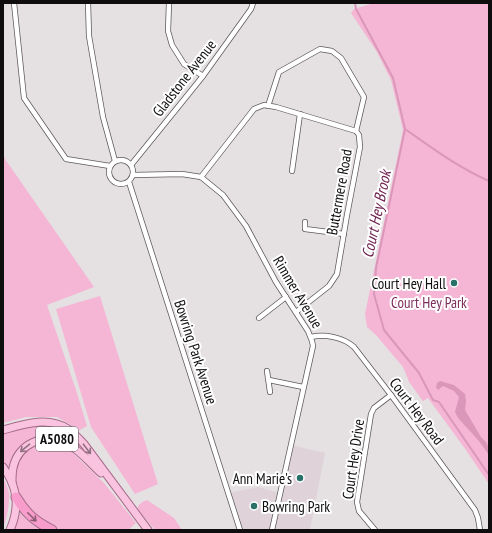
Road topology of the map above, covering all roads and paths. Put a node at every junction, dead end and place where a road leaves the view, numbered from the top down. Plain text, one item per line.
1 (14, 3) edge
2 (88, 3) edge
3 (169, 3) edge
4 (252, 3) edge
5 (203, 76) junction
6 (268, 106) junction
7 (300, 114) junction
8 (356, 131) junction
9 (115, 161) junction
10 (131, 165) junction
11 (110, 166) junction
12 (292, 171) dead end
13 (133, 175) junction
14 (201, 177) junction
15 (128, 182) junction
16 (305, 222) dead end
17 (344, 234) junction
18 (286, 298) junction
19 (296, 312) junction
20 (259, 318) dead end
21 (311, 337) junction
22 (267, 371) dead end
23 (269, 380) junction
24 (303, 387) junction
25 (270, 392) dead end
26 (390, 395) junction
27 (3, 430) edge
28 (3, 466) edge
29 (12, 483) junction
30 (114, 486) junction
31 (16, 497) junction
32 (11, 526) edge
33 (373, 528) edge
34 (52, 530) edge
35 (148, 530) edge
36 (240, 530) edge
37 (272, 530) edge
38 (366, 530) edge
39 (480, 530) edge

1 - 11 street
2 - 9 street
3 - 5 street
4 - 5 street, Gladstone Avenue
5 - 10 street, Gladstone Avenue
6 - 7 street, Buttermere Road
6 - 8 street
6 - 14 street
7 - 8 street, Buttermere Road
7 - 12 street
8 - 17 street, Buttermere Road
9 - 10 street
9 - 11 street
10 - 13 street
11 - 15 street
13 - 14 street
13 - 15 street
14 - 18 street, Rimmer Avenue
15 - 36 street, Bowring Park Avenue
16 - 17 street
17 - 19 street, Buttermere Road
18 - 19 street, Rimmer Avenue
18 - 20 street
19 - 21 street, Rimmer Avenue
21 - 24 street, Rimmer Avenue
21 - 26 street, Court Hey Road
22 - 23 street
23 - 24 street
23 - 25 street
24 - 37 street, Rimmer Avenue
26 - 33 street, Court Hey Drive
26 - 39 street, Court Hey Road
27 -> 30 main road, A5080
28 - 29 main road, A5080
30 -> 29 main road, A5080
29 - 31 main road, A5080
30 - 35 main road, A5080
31 - 32 main road, A5080
31 -> 34 highway
33 - 38 street

